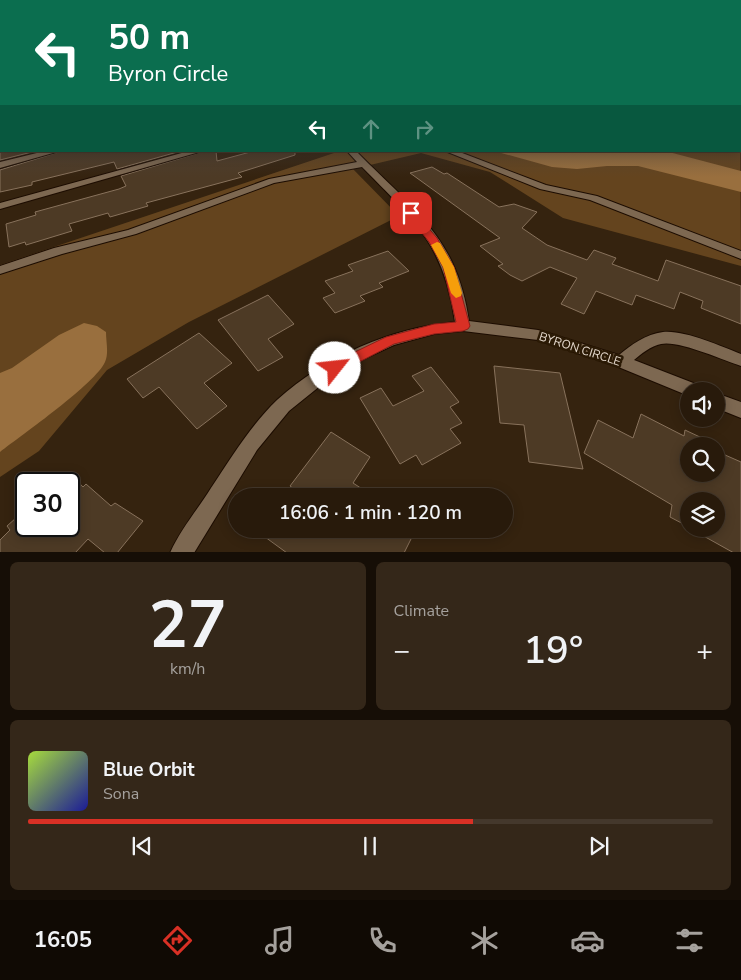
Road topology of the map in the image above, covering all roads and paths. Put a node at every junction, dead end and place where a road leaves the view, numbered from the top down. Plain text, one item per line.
1 (52, 152) edge
2 (195, 152) edge
3 (452, 152) edge
4 (356, 153) edge
5 (0, 164) edge
6 (363, 164) junction
7 (0, 206) edge
8 (741, 255) edge
9 (0, 270) edge
10 (463, 326) junction
11 (741, 360) edge
12 (621, 362) junction
13 (680, 385) edge
14 (725, 404) edge
15 (741, 410) edge
16 (181, 552) edge

1 - 5 street
2 - 7 street
3 - 8 street
4 - 6 street
6 - 9 street
6 - 10 street
10 - 12 street, BYRON CIRCLE
10 - 16 street, BYRON CIRCLE
11 - 12 street
12 - 13 street, BYRON CIRCLE
14 - 15 street

